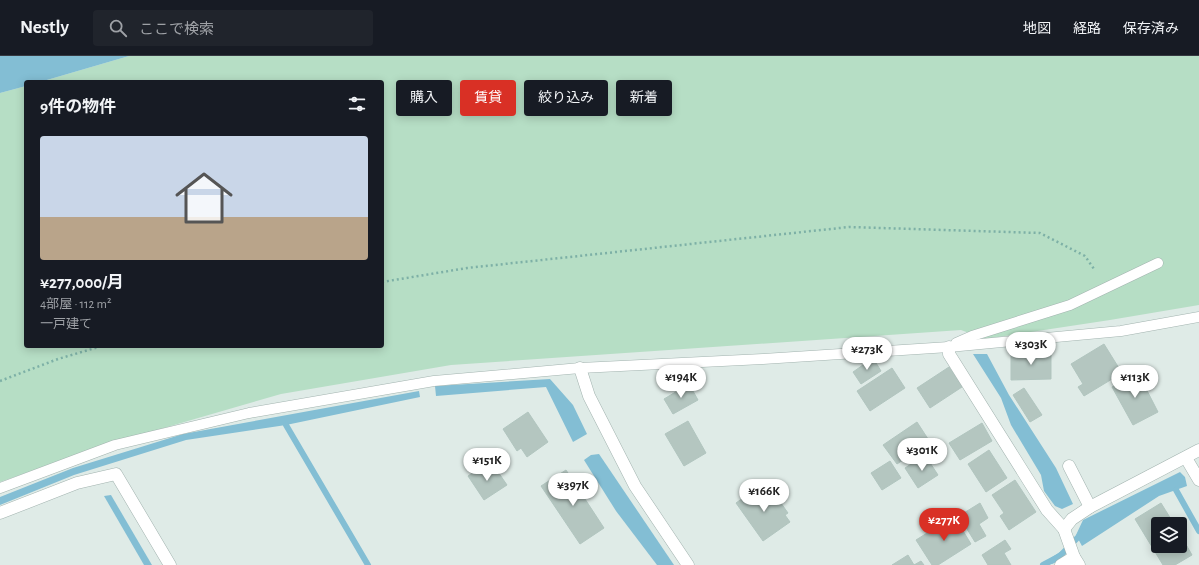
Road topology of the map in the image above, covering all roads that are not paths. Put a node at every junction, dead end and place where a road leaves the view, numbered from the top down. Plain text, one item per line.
1 (1158, 263) dead end
2 (1199, 317) edge
3 (949, 346) junction
4 (580, 368) junction
5 (1199, 450) edge
6 (1186, 458) junction
7 (1069, 466) dead end
8 (1199, 480) edge
9 (0, 488) edge
10 (1090, 507) junction
11 (0, 513) edge
12 (1066, 533) junction
13 (1077, 561) edge
14 (170, 565) edge
15 (688, 565) edge
16 (1061, 565) edge

1 - 3 lane
2 - 3 lane
3 - 4 lane
3 - 12 street
4 - 9 lane
4 - 15 street
5 - 6 street
6 - 8 street
6 - 10 street
7 - 10 street
10 - 12 street
11 - 14 street
12 - 13 street
13 - 16 street

